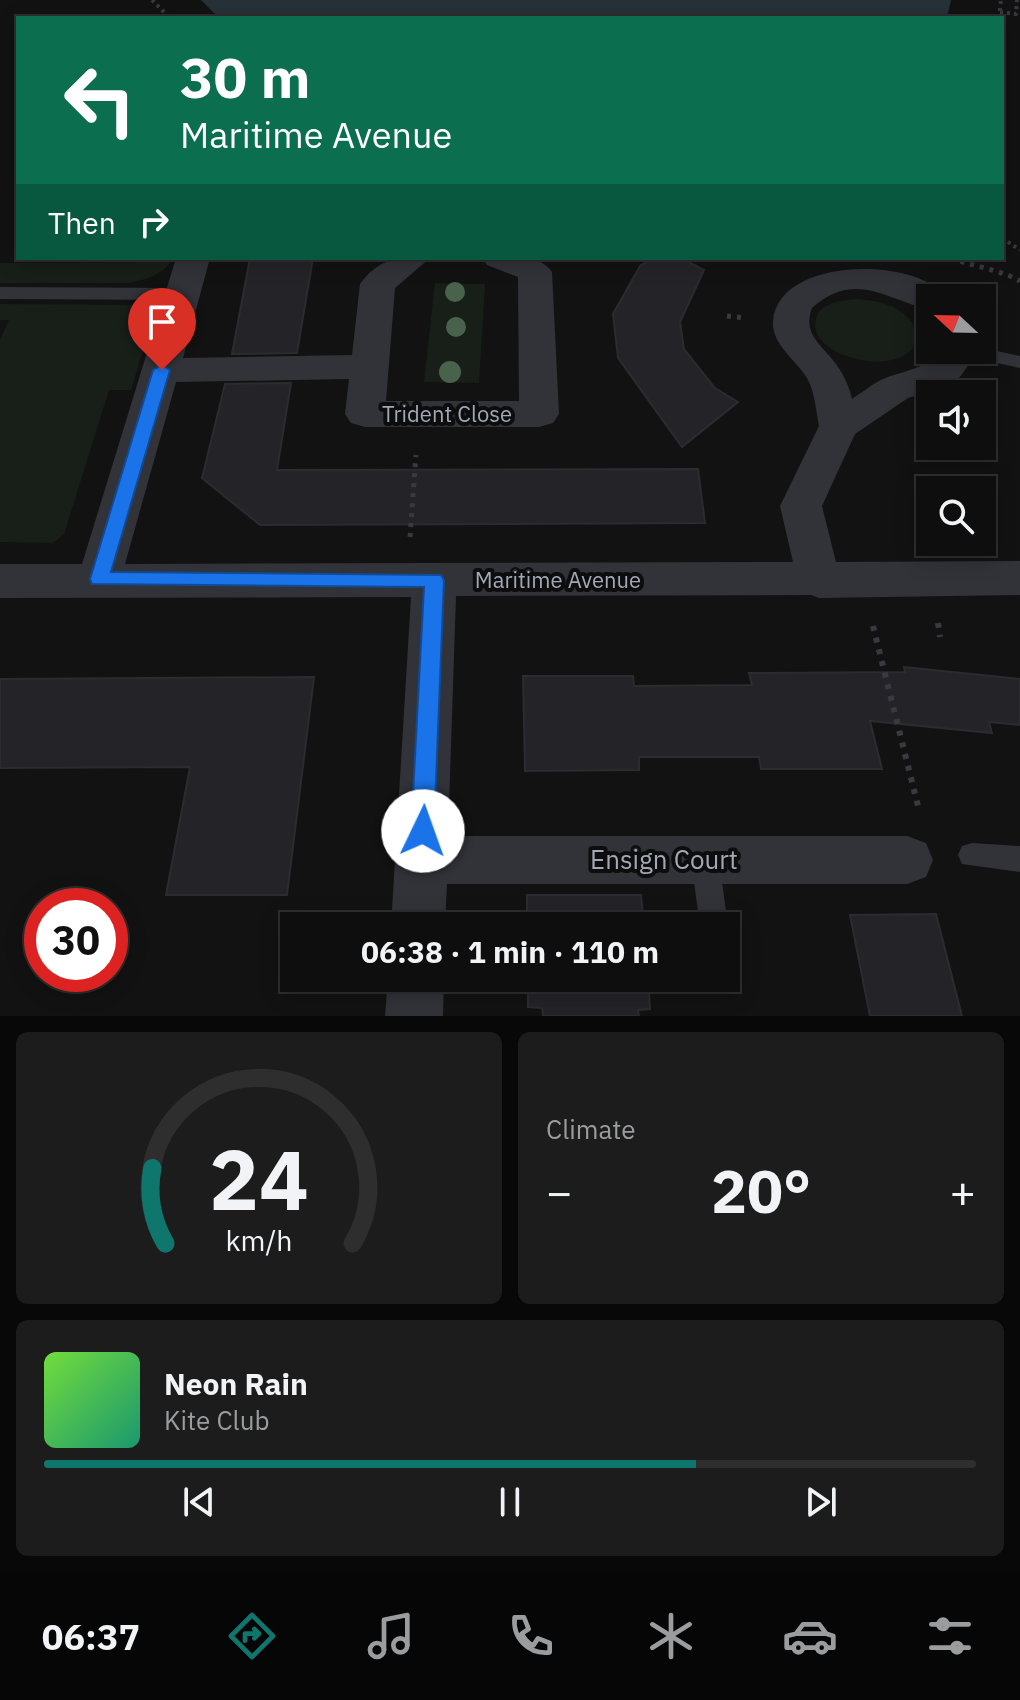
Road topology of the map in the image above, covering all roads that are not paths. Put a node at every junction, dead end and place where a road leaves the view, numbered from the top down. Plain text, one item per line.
1 (410, 260) edge
2 (504, 260) edge
3 (188, 276) edge
4 (916, 292) edge
5 (0, 293) edge
6 (996, 357) edge
7 (1020, 362) edge
8 (950, 364) edge
9 (369, 367) junction
10 (162, 370) junction
11 (839, 426) junction
12 (422, 564) junction
13 (1020, 578) edge
14 (99, 579) junction
15 (0, 581) edge
16 (819, 581) junction
17 (914, 840) road end
18 (972, 855) dead end
19 (1020, 859) edge
20 (421, 860) junction
21 (705, 860) junction
22 (419, 912) edge
23 (712, 912) edge
24 (415, 992) edge
25 (414, 1016) edge

1 - 9 street, Trident Close
2 - 9 street, Trident Close
3 - 5 lane
3 - 10 street
4 - 11 street
6 - 7 lane
8 - 11 street
9 - 10 street
10 - 14 street
11 - 16 street
12 - 14 street, Maritime Avenue
12 - 16 street, Maritime Avenue
12 - 20 street
13 - 16 street, Maritime Avenue
14 - 15 street, Maritime Avenue
17 - 21 street, Ensign Court
18 - 19 lane
20 - 21 street, Ensign Court
20 - 22 street
21 - 23 lane
24 - 25 street

